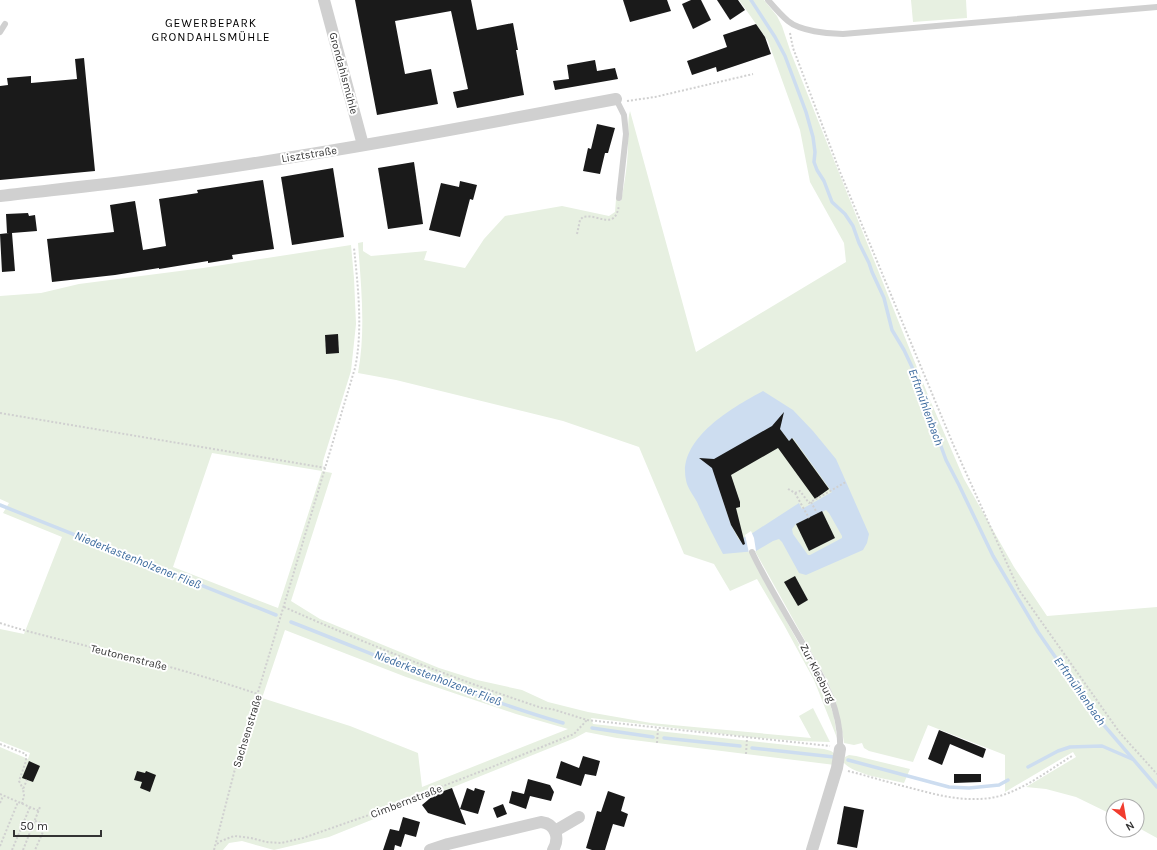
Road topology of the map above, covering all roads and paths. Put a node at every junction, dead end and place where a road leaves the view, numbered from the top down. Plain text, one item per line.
1 (324, 0) edge
2 (768, 0) edge
3 (1157, 7) edge
4 (789, 22) junction
5 (5, 24) dead end
6 (0, 32) edge
7 (753, 74) dead end
8 (616, 99) junction
9 (363, 145) junction
10 (0, 196) edge
11 (619, 198) joint
12 (577, 234) dead end
13 (354, 248) dead end
14 (0, 413) edge
15 (326, 468) junction
16 (846, 482) dead end
17 (788, 489) dead end
18 (795, 492) junction
19 (812, 502) junction
20 (817, 513) dead end
21 (809, 518) dead end
22 (752, 552) dead end
23 (284, 607) junction
24 (0, 623) edge
25 (258, 694) junction
26 (587, 720) junction
27 (658, 728) junction
28 (747, 738) junction
29 (657, 743) dead end
30 (0, 744) edge
31 (840, 749) junction
32 (746, 754) dead end
33 (1072, 756) dead end
34 (837, 768) junction
35 (1157, 774) edge
36 (28, 780) dead end
37 (23, 789) junction
38 (0, 794) edge
39 (3, 796) junction
40 (18, 802) junction
41 (0, 803) edge
42 (22, 804) junction
43 (30, 807) junction
44 (40, 807) dead end
45 (39, 811) junction
46 (579, 817) dead end
47 (35, 821) junction
48 (555, 831) junction
49 (216, 845) junction
50 (0, 846) edge
51 (12, 850) edge
52 (23, 850) edge
53 (35, 850) edge
54 (214, 850) edge
55 (430, 850) edge
56 (553, 850) edge
57 (812, 850) edge

1 - 9 street, Grondahlsmühle
2 - 4 lane
3 - 4 lane
4 - 35 path
5 - 6 lane
7 - 8 path
8 - 9 street, Lisztstraße
8 - 11 lane
9 - 10 street, Lisztstraße
11 - 12 path
13 - 15 path, Sachsenstraße
14 - 15 path
15 - 23 path, Sachsenstraße
16 - 19 path
17 - 18 path
18 - 19 path
18 - 21 path
19 - 20 path
22 - 31 lane, Zur Kleeburg
23 - 25 path, Sachsenstraße
23 - 26 path
24 - 25 path, Teutonenstraße
25 - 49 path, Sachsenstraße
26 - 27 path
26 - 49 path, Cimbernstraße
27 - 28 path
27 - 29 path
28 - 31 path
28 - 32 path
30 - 37 path
31 - 34 street, Zur Kleeburg
33 - 34 path
34 - 57 street, Zur Kleeburg
36 - 37 path
37 - 42 path
38 - 39 path
39 - 40 path
39 - 41 path
40 - 42 path
40 - 50 path
42 - 43 path
43 - 45 path
43 - 51 path
44 - 45 path
45 - 47 path
46 - 48 street
47 - 52 path
47 - 53 path
48 - 55 street
48 - 56 street
49 - 54 path, Sachsenstraße

